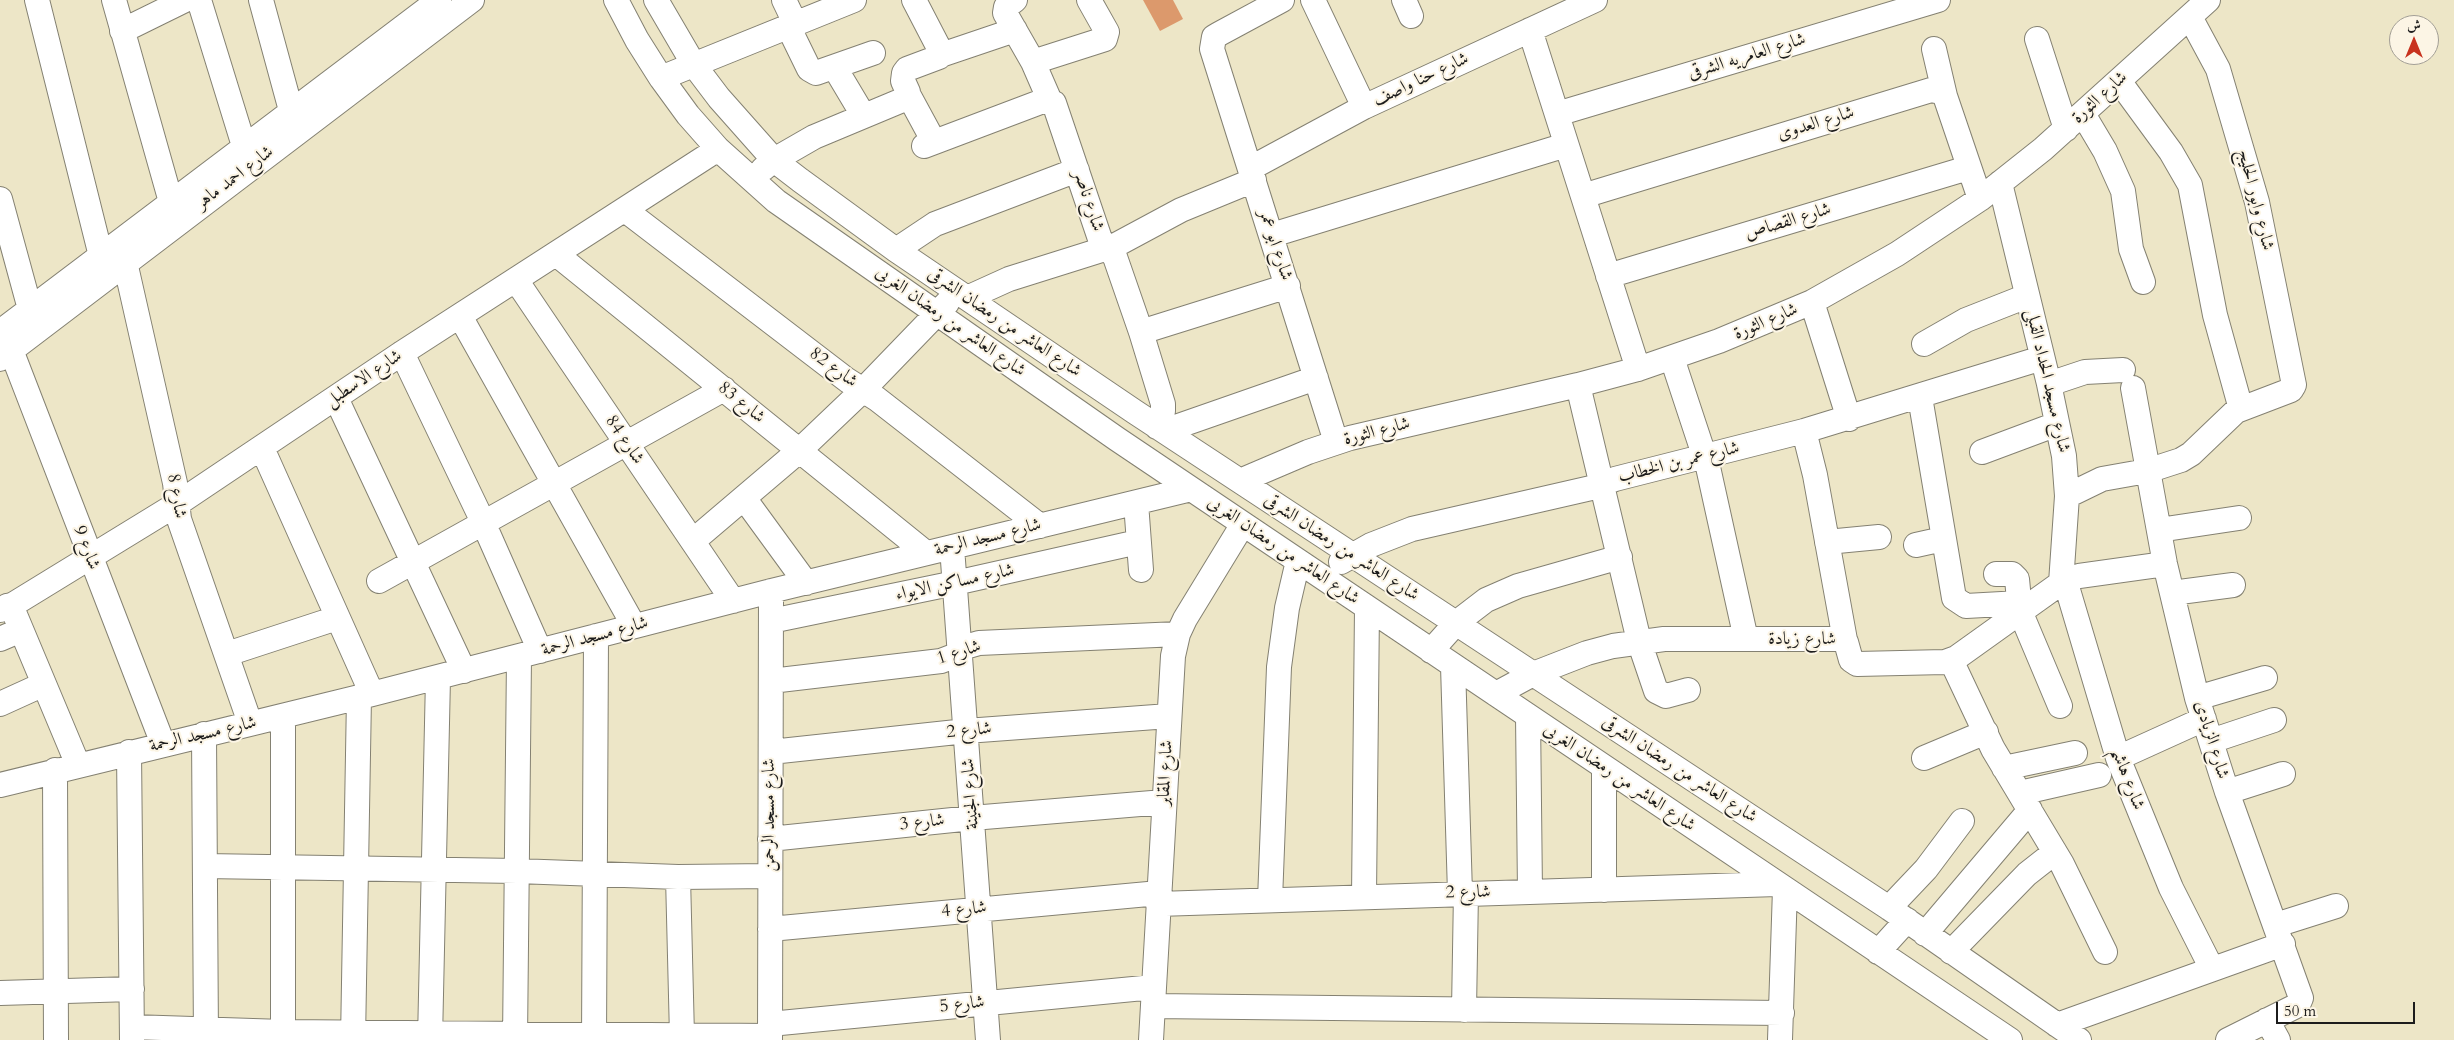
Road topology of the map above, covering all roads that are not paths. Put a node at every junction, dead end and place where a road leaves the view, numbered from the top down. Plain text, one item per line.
1 (37, 0) edge
2 (114, 0) edge
3 (185, 0) edge
4 (199, 0) edge
5 (261, 0) edge
6 (439, 0) edge
7 (472, 0) edge
8 (616, 0) edge
9 (656, 0) edge
10 (784, 0) edge
11 (854, 0) edge
12 (914, 0) edge
13 (1015, 0) edge
14 (1089, 0) edge
15 (1282, 0) edge
16 (1313, 0) edge
17 (1595, 0) edge
18 (1938, 0) edge
19 (2194, 8) edge
20 (791, 24) junction
21 (1015, 30) junction
22 (1530, 30) junction
23 (122, 31) junction
24 (2037, 38) dead end
25 (1934, 49) dead end
26 (873, 53) dead end
27 (941, 55) junction
28 (1033, 62) junction
29 (694, 65) junction
30 (835, 68) junction
31 (661, 78) junction
32 (2119, 81) junction
33 (908, 94) junction
34 (1946, 96) junction
35 (1050, 101) junction
36 (1364, 106) junction
37 (1556, 114) junction
38 (863, 115) junction
39 (294, 121) junction
40 (2074, 121) junction
41 (1566, 145) junction
42 (244, 146) junction
43 (718, 149) junction
44 (774, 160) junction
45 (1968, 168) junction
46 (1078, 170) junction
47 (1253, 174) junction
48 (750, 180) junction
49 (2000, 183) junction
50 (1582, 196) junction
51 (0, 199) edge
52 (1980, 199) junction
53 (171, 202) junction
54 (625, 210) junction
55 (1272, 235) junction
56 (1108, 248) junction
57 (896, 250) junction
58 (556, 254) junction
59 (125, 262) junction
60 (103, 266) junction
61 (1608, 276) junction
62 (516, 280) junction
63 (2143, 282) dead end
64 (1288, 286) junction
65 (962, 294) junction
66 (2027, 296) junction
67 (1812, 302) junction
68 (30, 309) junction
69 (937, 314) junction
70 (460, 316) junction
71 (1141, 332) junction
72 (1924, 344) dead end
73 (4, 347) edge
74 (402, 353) junction
75 (1672, 358) junction
76 (2042, 358) junction
77 (1638, 369) junction
78 (1316, 378) junction
79 (2049, 384) junction
80 (1578, 385) junction
81 (724, 389) junction
82 (863, 390) junction
83 (1920, 396) junction
84 (336, 398) junction
85 (2242, 409) junction
86 (1136, 412) junction
87 (1849, 419) junction
88 (2057, 424) junction
89 (1161, 429) junction
90 (1804, 432) junction
91 (1117, 439) junction
92 (1336, 442) junction
93 (627, 444) junction
94 (262, 448) junction
95 (800, 450) junction
96 (1982, 452) dead end
97 (1706, 456) junction
98 (2147, 471) junction
99 (1240, 481) junction
100 (553, 484) junction
101 (1602, 484) junction
102 (1191, 489) junction
103 (2067, 496) junction
104 (744, 498) junction
105 (1136, 503) junction
106 (177, 504) junction
107 (1276, 505) junction
108 (2239, 518) dead end
109 (483, 522) junction
110 (1040, 526) junction
111 (1249, 528) junction
112 (2159, 530) junction
113 (1879, 537) dead end
114 (1943, 539) junction
115 (693, 541) junction
116 (1138, 542) junction
117 (1827, 542) junction
118 (1916, 545) dead end
119 (952, 547) junction
120 (926, 554) junction
121 (1352, 555) junction
122 (1620, 556) junction
123 (90, 558) junction
124 (1298, 561) junction
125 (412, 562) junction
126 (2165, 564) junction
127 (1141, 570) dead end
128 (1996, 574) dead end
129 (1321, 576) junction
130 (379, 581) dead end
131 (2063, 582) junction
132 (806, 583) junction
133 (955, 583) junction
134 (2232, 585) dead end
135 (772, 591) junction
136 (2172, 593) junction
137 (733, 601) junction
138 (2020, 607) junction
139 (5, 608) edge
140 (1367, 608) junction
141 (337, 618) junction
142 (771, 621) junction
143 (1456, 623) junction
144 (634, 626) junction
145 (21, 630) junction
146 (1178, 634) junction
147 (596, 636) junction
148 (0, 639) edge
149 (1746, 639) junction
150 (1845, 640) junction
151 (1639, 642) junction
152 (960, 651) junction
153 (1431, 651) junction
154 (227, 654) junction
155 (529, 654) junction
156 (1951, 660) junction
157 (1453, 666) junction
158 (464, 671) junction
159 (1533, 674) junction
160 (438, 678) junction
161 (2265, 678) dead end
162 (771, 681) junction
163 (44, 684) junction
164 (1688, 690) dead end
165 (1496, 694) junction
166 (365, 696) junction
167 (0, 704) edge
168 (2060, 706) dead end
169 (284, 716) junction
170 (1169, 716) junction
171 (1528, 716) junction
172 (2204, 720) junction
173 (2274, 720) dead end
174 (250, 723) junction
175 (966, 731) junction
176 (1986, 732) junction
177 (204, 734) junction
178 (163, 744) junction
179 (129, 752) junction
180 (771, 752) junction
181 (2075, 753) dead end
182 (1924, 758) dead end
183 (2118, 758) junction
184 (78, 765) junction
185 (1604, 768) junction
186 (2004, 768) junction
187 (55, 770) junction
188 (2283, 774) dead end
189 (2099, 775) dead end
190 (0, 785) edge
191 (2227, 792) junction
192 (1164, 802) junction
193 (2025, 802) junction
194 (972, 818) junction
195 (1962, 821) dead end
196 (770, 839) junction
197 (2055, 852) junction
198 (205, 866) junction
199 (284, 867) junction
200 (356, 868) junction
201 (434, 870) junction
202 (517, 871) junction
203 (594, 873) junction
204 (678, 876) junction
205 (770, 876) junction
206 (1781, 886) junction
207 (1604, 890) junction
208 (1530, 892) junction
209 (1463, 893) junction
210 (1364, 896) junction
211 (1159, 899) junction
212 (1270, 900) junction
213 (2336, 906) dead end
214 (980, 908) junction
215 (1907, 920) junction
216 (770, 929) junction
217 (2280, 935) junction
218 (1878, 952) junction
219 (1951, 952) junction
220 (2106, 952) dead end
221 (2212, 968) junction
222 (132, 989) junction
223 (0, 993) edge
224 (56, 993) junction
225 (1153, 996) junction
226 (986, 1003) junction
227 (1464, 1010) junction
228 (1782, 1013) junction
229 (2272, 1030) edge
230 (770, 1033) edge
231 (132, 1034) edge
232 (206, 1035) edge
233 (2067, 1035) edge
234 (284, 1036) edge
235 (353, 1036) edge
236 (682, 1036) junction
237 (430, 1037) edge
238 (515, 1037) edge
239 (594, 1037) edge
240 (56, 1040) edge
241 (988, 1040) edge
242 (1151, 1040) edge
243 (1780, 1040) edge
244 (2010, 1040) edge
245 (2228, 1040) edge

1 - 60 street
2 - 23 street
3 - 23 street
4 - 42 street
5 - 39 street
6 - 39 street, شارع احمد ماهر
7 - 39 street, شارع احمد ماهر
8 - 31 street, شارع العاشر من رمضان الغربى
9 - 29 street, شارع العاشر من رمضان الشرقى
10 - 20 street
11 - 20 street
12 - 27 street
13 - 21 street, شارع ناصر
14 - 28 street
15 - 47 street, شارع ابو عمر
16 - 36 street
17 - 22 street, شارع حنا واصف
18 - 37 street, شارع العامريه الشرقى
19 - 32 street, شارع الثورة
19 - 85 street, شارع وابور الحليج
20 - 29 street
20 - 30 street
21 - 27 street
21 - 28 street, شارع ناصر
22 - 36 street, شارع حنا واصف
22 - 37 street
23 - 53 street
24 - 40 street
25 - 34 street
26 - 30 street
27 - 33 street
28 - 35 street, شارع ناصر
29 - 31 street
29 - 44 street, شارع العاشر من رمضان الشرقى
30 - 38 street
31 - 43 street, شارع العاشر من رمضان الغربى
32 - 40 street, شارع الثورة
32 - 85 street
33 - 35 street
33 - 38 street
34 - 45 street
34 - 50 street, شارع العدوى
35 - 46 street, شارع ناصر
36 - 47 street, شارع حنا واصف
37 - 41 street
38 - 44 street
39 - 42 street, شارع احمد ماهر
39 - 59 street, شارع احمد ماهر
40 - 49 street, شارع الثورة
40 - 63 street
41 - 50 street
41 - 55 street
42 - 53 street, شارع احمد ماهر
43 - 48 street, شارع العاشر من رمضان الغربى
43 - 54 street, شارع الاسطبل
44 - 48 street
44 - 57 street, شارع العاشر من رمضان الشرقى
45 - 52 street
45 - 61 street, شارع القصاص
46 - 56 street, شارع ناصر
46 - 57 street
47 - 55 street, شارع ابو عمر
47 - 56 street, شارع حنا واصف
48 - 69 street, شارع العاشر من رمضان الغربى
49 - 52 street, شارع الثورة
49 - 66 street, شارع مسجد الحداد القبلى
50 - 61 street
51 - 68 street
52 - 67 street, شارع الثورة
53 - 60 street, شارع احمد ماهر
54 - 58 street, شارع الاسطبل
54 - 82 street, شارع 82
55 - 64 street, شارع ابو عمر
56 - 65 street, شارع حنا واصف
56 - 71 street, شارع ناصر
57 - 65 street, شارع العاشر من رمضان الشرقى
58 - 62 street, شارع الاسطبل
58 - 81 street, شارع 83
59 - 60 street, شارع احمد ماهر
59 - 106 street, شارع 8
60 - 68 street, شارع احمد ماهر
60 - 73 street, شارع احمد ماهر
61 - 77 street
62 - 70 street, شارع الاسطبل
62 - 93 street, شارع 84
64 - 71 street
64 - 78 street, شارع ابو عمر
65 - 69 street
65 - 86 street, شارع العاشر من رمضان الشرقى
66 - 72 street
66 - 76 street, شارع مسجد الحداد القبلى
67 - 75 street, شارع الثورة
67 - 87 street
68 - 73 street, شارع احمد ماهر
69 - 82 street
69 - 91 street, شارع العاشر من رمضان الغربى
70 - 74 street, شارع الاسطبل
70 - 100 street
71 - 89 street, شارع ناصر
73 - 123 street, شارع 9
74 - 84 street, شارع الاسطبل
74 - 109 street
75 - 77 street, شارع الثورة
75 - 97 street
76 - 79 street, شارع مسجد الحداد القبلى
76 - 83 street, شارع عمر بن الخطاب
77 - 80 street, شارع الثورة
78 - 89 street
78 - 92 street, شارع ابو عمر
79 - 88 street, شارع مسجد الحداد القبلى
79 - 98 street, شارع الزيادى
80 - 92 street, شارع الثورة
80 - 101 street
81 - 93 street
81 - 95 street, شارع 83
82 - 95 street
82 - 110 street, شارع 82
83 - 87 street, شارع عمر بن الخطاب
83 - 114 street
84 - 94 street, شارع الاسطبل
84 - 125 street
85 - 98 street
86 - 89 street, شارع العاشر من رمضان الشرقى
86 - 91 street
87 - 90 street, شارع عمر بن الخطاب
88 - 96 street
88 - 103 street, شارع مسجد الحداد القبلى
89 - 99 street, شارع العاشر من رمضان الشرقى
90 - 97 street, شارع عمر بن الخطاب
90 - 117 street
91 - 102 street, شارع العاشر من رمضان الغربى
92 - 99 street, شارع الثورة
93 - 100 street
93 - 115 street, شارع 84
94 - 106 street, شارع الاسطبل
94 - 141 street
95 - 104 street
95 - 120 street, شارع 83
97 - 101 street, شارع عمر بن الخطاب
97 - 149 street
98 - 103 street
98 - 112 street, شارع الزيادى
99 - 107 street, شارع العاشر من رمضان الشرقى
100 - 109 street
100 - 144 street
101 - 121 street, شارع عمر بن الخطاب
101 - 122 street
102 - 105 street, شارع مسجد الرحمة
102 - 111 street, شارع العاشر من رمضان الغربى
103 - 131 street, شارع مسجد الحداد القبلى
104 - 115 street
104 - 132 street
105 - 110 street, شارع مسجد الرحمة
105 - 116 street
106 - 123 street, شارع الاسطبل
106 - 154 street, شارع 8
107 - 111 street, شارع المقابر
107 - 121 street, شارع العاشر من رمضان الشرقى
108 - 112 street
109 - 125 street
109 - 155 street
110 - 119 street, شارع مسجد الرحمة
111 - 124 street, شارع العاشر من رمضان الغربى
111 - 146 street, شارع المقابر
112 - 126 street, شارع الزيادى
113 - 117 street
114 - 118 street
114 - 138 street
115 - 137 street, شارع 84
116 - 127 street
116 - 133 street, شارع مساكن الايواء
117 - 150 street
119 - 120 street, شارع مسجد الرحمة
119 - 133 street, شارع الجنينة
120 - 132 street, شارع مسجد الرحمة
121 - 129 street, شارع عمر بن الخطاب
121 - 143 street, شارع العاشر من رمضان الشرقى
122 - 143 street
122 - 151 street
123 - 139 street, شارع الاسطبل
123 - 178 street, شارع 9
124 - 129 street, شارع العاشر من رمضان الغربى
124 - 212 street
125 - 130 street
125 - 158 street
126 - 131 street, شارع زيادة
126 - 136 street, شارع الزيادى
128 - 138 street
129 - 140 street, شارع العاشر من رمضان الغربى
131 - 138 street, شارع زيادة
131 - 183 street, شارع هاشم
132 - 135 street, شارع مسجد الرحمة
133 - 142 street, شارع مساكن الايواء
133 - 152 street, شارع الجنينة
134 - 136 street
135 - 137 street, شارع مسجد الرحمة
135 - 142 street, شارع مسجد الرحمن
136 - 172 street, شارع الزيادى
137 - 144 street, شارع مسجد الرحمة
138 - 156 street, شارع زيادة
138 - 168 street
139 - 145 street
140 - 153 street, شارع العاشر من رمضان الغربى
140 - 210 street
141 - 154 street
141 - 166 street
142 - 162 street, شارع مسجد الرحمن
143 - 153 street
143 - 159 street, شارع العاشر من رمضان الشرقى
144 - 147 street, شارع مسجد الرحمة
145 - 148 street
145 - 163 street
146 - 152 street, شارع 1
146 - 170 street, شارع المقابر
147 - 155 street, شارع مسجد الرحمة
147 - 203 street
149 - 150 street, شارع زيادة
149 - 151 street, شارع زيادة
150 - 156 street, شارع زيادة
151 - 159 street, شارع زيادة
151 - 164 street
152 - 162 street, شارع 1
152 - 175 street, شارع الجنينة
153 - 157 street, شارع العاشر من رمضان الغربى
154 - 174 street, شارع 8
155 - 158 street, شارع مسجد الرحمة
155 - 202 street
156 - 176 street
157 - 165 street, شارع العاشر من رمضان الغربى
157 - 209 street
158 - 160 street, شارع مسجد الرحمة
159 - 165 street, شارع زيادة
159 - 215 street, شارع العاشر من رمضان الشرقى
160 - 166 street, شارع مسجد الرحمة
160 - 201 street
161 - 172 street
162 - 180 street, شارع مسجد الرحمن
163 - 167 street
163 - 184 street
165 - 171 street, شارع العاشر من رمضان الغربى
166 - 169 street, شارع مسجد الرحمة
166 - 200 street
169 - 174 street, شارع مسجد الرحمة
169 - 199 street
170 - 175 street, شارع 2
170 - 192 street, شارع المقابر
171 - 185 street, شارع العاشر من رمضان الغربى
171 - 208 street
172 - 173 street
172 - 183 street
172 - 191 street, شارع الزيادى
174 - 177 street, شارع مسجد الرحمة
175 - 180 street, شارع 2
175 - 194 street, شارع الجنينة
176 - 182 street
176 - 186 street
177 - 178 street, شارع مسجد الرحمة
177 - 198 street
178 - 179 street, شارع مسجد الرحمة
179 - 184 street, شارع مسجد الرحمة
179 - 222 street
180 - 196 street, شارع مسجد الرحمن
181 - 186 street
183 - 221 street, شارع هاشم
184 - 187 street, شارع مسجد الرحمة
185 - 206 street, شارع العاشر من رمضان الغربى
185 - 207 street
186 - 193 street
187 - 190 street, شارع مسجد الرحمة
187 - 224 street
188 - 191 street
189 - 193 street
191 - 217 street, شارع الزيادى
192 - 194 street, شارع 3
192 - 211 street, شارع المقابر
193 - 197 street
193 - 215 street
194 - 196 street, شارع 3
194 - 214 street, شارع الجنينة
195 - 215 street
196 - 205 street, شارع مسجد الرحمن
197 - 219 street
197 - 220 street
198 - 199 street
198 - 232 street
199 - 200 street
199 - 234 street
200 - 201 street
200 - 235 street
201 - 202 street
201 - 237 street
202 - 203 street
202 - 238 street
203 - 204 street
203 - 239 street
204 - 205 street
204 - 236 street
205 - 216 street, شارع مسجد الرحمن
206 - 207 street, شارع 2
206 - 218 street, شارع العاشر من رمضان الغربى
206 - 228 street
207 - 208 street, شارع 2
208 - 209 street, شارع 2
209 - 210 street, شارع 2
209 - 227 street
210 - 212 street, شارع 2
211 - 212 street, شارع 2
211 - 214 street, شارع 4
211 - 225 street, شارع المقابر
213 - 217 street
214 - 216 street, شارع 4
214 - 226 street, شارع الجنينة
215 - 218 street
215 - 219 street, شارع العاشر من رمضان الشرقى
216 - 230 street, شارع مسجد الرحمن
217 - 221 street
217 - 229 street, شارع الزيادى
218 - 244 street, شارع العاشر من رمضان الغربى
219 - 233 street, شارع العاشر من رمضان الشرقى
221 - 233 street
222 - 224 street
222 - 231 street
223 - 224 street
224 - 240 street
225 - 226 street, شارع 5
225 - 227 street, شارع 5
225 - 242 street, شارع المقابر
226 - 230 street, شارع 5
226 - 241 street, شارع الجنينة
227 - 228 street, شارع 5
228 - 243 street
229 - 245 street, شارع الزيادى
230 - 236 street, شارع 5
231 - 232 street, شارع 5
232 - 234 street, شارع 5
234 - 235 street, شارع 5
235 - 237 street, شارع 5
236 - 239 street, شارع 5
237 - 238 street, شارع 5
238 - 239 street, شارع 5

